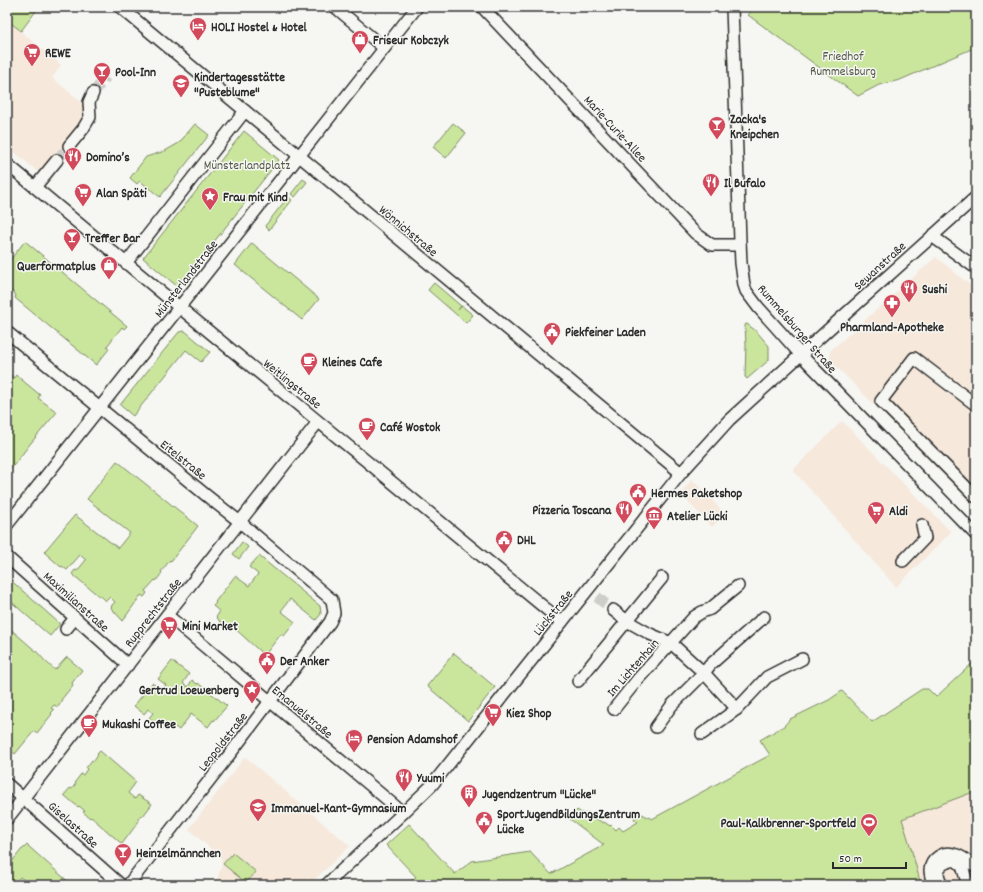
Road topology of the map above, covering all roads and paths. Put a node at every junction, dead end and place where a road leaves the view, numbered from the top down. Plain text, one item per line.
1 (120, 7) edge
2 (335, 7) edge
3 (417, 7) edge
4 (482, 7) edge
5 (732, 7) edge
6 (384, 48) junction
7 (93, 93) tunnel mouth
8 (245, 110) junction
9 (69, 146) tunnel mouth
10 (299, 156) junction
11 (57, 160) tunnel mouth
12 (7, 164) edge
13 (35, 188) junction
14 (976, 197) edge
15 (932, 236) junction
16 (740, 245) junction
17 (126, 263) junction
18 (976, 268) edge
19 (180, 308) junction
20 (7, 332) edge
21 (800, 355) junction
22 (976, 405) edge
23 (100, 408) junction
24 (318, 422) junction
25 (681, 473) junction
26 (976, 497) edge
27 (240, 522) junction
28 (7, 525) edge
29 (922, 525) dead end
30 (976, 535) edge
31 (7, 557) edge
32 (903, 560) dead end
33 (662, 578) dead end
34 (738, 586) dead end
35 (612, 610) tunnel mouth
36 (334, 613) joint
37 (167, 615) junction
38 (764, 617) dead end
39 (75, 618) junction
40 (627, 621) junction
41 (562, 622) junction
42 (66, 629) dead end
43 (671, 643) junction
44 (802, 659) dead end
45 (128, 665) junction
46 (704, 673) junction
47 (578, 681) dead end
48 (270, 702) junction
49 (614, 709) dead end
50 (737, 709) junction
51 (656, 726) dead end
52 (702, 734) dead end
53 (7, 784) edge
54 (24, 798) junction
55 (403, 814) junction
56 (7, 819) edge
57 (976, 864) edge
58 (121, 885) edge
59 (128, 885) edge
60 (326, 885) edge
61 (933, 885) edge
62 (941, 885) edge
63 (968, 885) edge

1 - 8 street, Wönnichstraße
2 - 6 street
3 - 6 street, Münsterlandstraße
4 - 16 street, Marie-Curie-Allee
5 - 16 street, Rummelsburger Straße
6 - 10 street, Münsterlandstraße
7 - 9 street
8 - 10 street, Wönnichstraße
8 - 17 street
10 - 19 street, Münsterlandstraße
10 - 25 street, Wönnichstraße
11 - 13 street
12 - 13 street, Weitlingstraße
13 - 17 street, Weitlingstraße
14 - 15 street, Sewanstraße
15 - 18 street
15 - 21 street, Sewanstraße
16 - 21 street, Rummelsburger Straße
17 - 19 street, Weitlingstraße
19 - 23 street, Münsterlandstraße
19 - 24 street, Weitlingstraße
20 - 23 street, Eitelstraße
21 - 25 street, Lückstraße
21 - 30 street, Rummelsburger Straße
22 - 26 street
23 - 27 street, Eitelstraße
23 - 28 street, Münsterlandstraße
24 - 27 street, Rupprechtstraße
24 - 41 street, Weitlingstraße
25 - 41 street, Lückstraße
27 - 36 street, Eitelstraße
27 - 37 street, Rupprechtstraße
29 - 32 street
31 - 39 street, Maximilianstraße
33 - 40 street
34 - 43 street, Im Lichtenhain
35 - 40 street, Im Lichtenhain
36 - 48 street, Leopoldstraße
37 - 45 street, Rupprechtstraße
37 - 48 street, Emanuelstraße
38 - 46 street
39 - 42 street
39 - 45 street, Maximilianstraße
40 - 43 street, Im Lichtenhain
40 - 47 street
41 - 55 street, Lückstraße
43 - 46 street, Im Lichtenhain
43 - 49 street, Im Lichtenhain
44 - 50 street
45 - 54 street, Rupprechtstraße
46 - 50 street, Im Lichtenhain
46 - 51 street
48 - 55 street, Emanuelstraße
48 - 59 street, Leopoldstraße
50 - 52 street
53 - 54 street, Giselastraße
54 - 56 street, Rupprechtstraße
54 - 58 street, Giselastraße
55 - 60 street, Lückstraße
57 - 61 street
62 - 63 street

